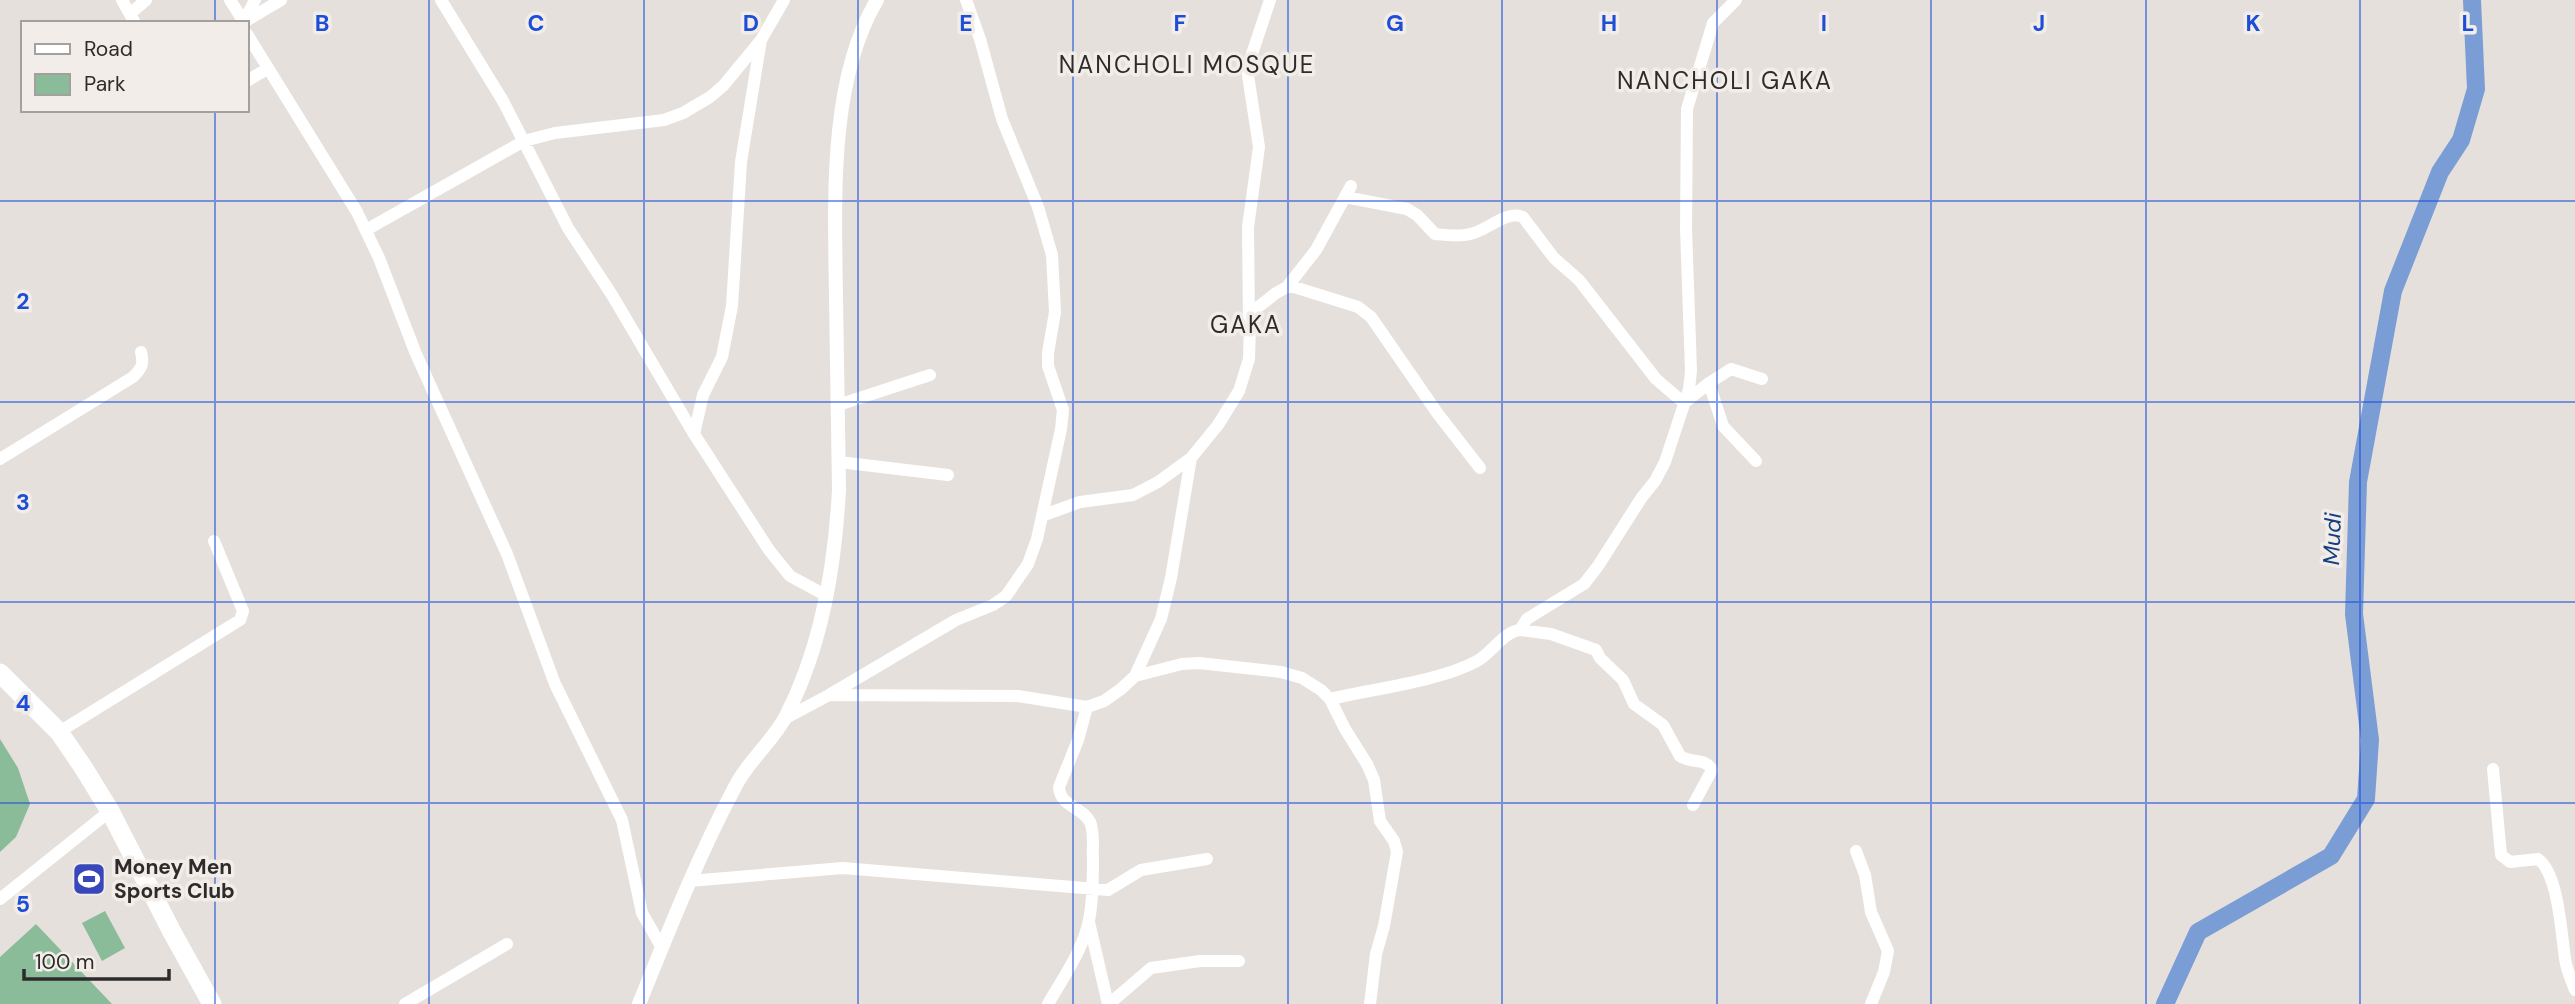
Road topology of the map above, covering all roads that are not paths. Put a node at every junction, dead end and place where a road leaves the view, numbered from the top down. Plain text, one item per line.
1 (122, 0) edge
2 (146, 0) edge
3 (230, 0) edge
4 (256, 0) edge
5 (281, 0) edge
6 (441, 0) edge
7 (784, 0) edge
8 (877, 0) edge
9 (966, 0) edge
10 (1270, 0) edge
11 (1736, 0) edge
12 (133, 18) edge
13 (243, 21) edge
14 (245, 21) edge
15 (246, 21) edge
16 (248, 36) edge
17 (761, 40) junction
18 (267, 69) junction
19 (248, 79) edge
20 (524, 141) junction
21 (366, 230) junction
22 (1287, 287) junction
23 (1250, 326) junction
24 (141, 352) dead end
25 (930, 375) dead end
26 (1762, 379) dead end
27 (1709, 383) junction
28 (1684, 403) junction
29 (838, 405) junction
30 (694, 434) junction
31 (1191, 458) junction
32 (0, 459) edge
33 (839, 461) junction
34 (1756, 461) dead end
35 (1480, 468) dead end
36 (948, 475) dead end
37 (1044, 515) junction
38 (214, 541) dead end
39 (827, 596) junction
40 (1520, 630) junction
41 (0, 673) edge
42 (1135, 676) junction
43 (829, 695) junction
44 (1331, 699) junction
45 (1087, 707) junction
46 (786, 718) junction
47 (59, 732) junction
48 (2493, 769) dead end
49 (1693, 805) dead end
50 (110, 811) junction
51 (1856, 851) dead end
52 (1207, 859) dead end
53 (689, 881) junction
54 (1093, 888) junction
55 (0, 899) edge
56 (1089, 922) junction
57 (507, 944) dead end
58 (662, 948) junction
59 (1239, 961) dead end
60 (2575, 990) edge
61 (212, 1004) edge
62 (405, 1004) edge
63 (639, 1004) edge
64 (1048, 1004) edge
65 (1109, 1004) edge
66 (1370, 1004) edge
67 (1871, 1004) edge

1 - 12 street
2 - 12 street
3 - 13 street
4 - 14 street
5 - 15 street
6 - 20 street
7 - 17 street
8 - 29 street
9 - 37 street
10 - 23 street
11 - 28 street
16 - 18 street
17 - 20 street
17 - 30 street
18 - 19 street
18 - 21 street
20 - 21 street
20 - 30 street
21 - 58 street
22 - 23 street
22 - 28 street
22 - 35 street
23 - 31 street
24 - 32 street
25 - 29 street
26 - 27 street
27 - 28 street
27 - 34 street
28 - 40 street
29 - 33 street
30 - 39 street
31 - 37 street
31 - 42 street
33 - 36 street
33 - 39 street
37 - 43 street
38 - 47 street
39 - 46 street
40 - 44 street
40 - 49 street
41 - 47 highway
42 - 44 street
42 - 45 street
43 - 45 street
43 - 46 street
44 - 66 street
45 - 54 street
46 - 53 street
47 - 50 highway
48 - 60 street
50 - 55 street
50 - 61 highway
51 - 67 street
52 - 54 street
53 - 54 street
53 - 58 street
54 - 56 street
56 - 64 street
56 - 65 street
57 - 62 street
58 - 63 street
59 - 65 street

